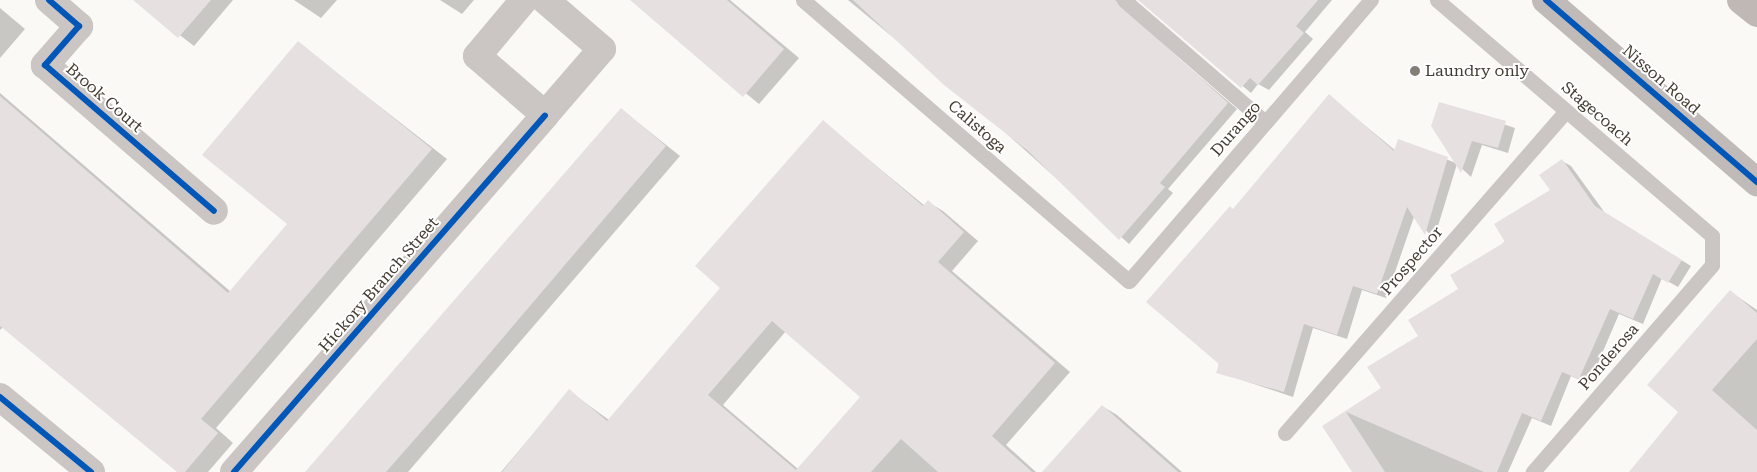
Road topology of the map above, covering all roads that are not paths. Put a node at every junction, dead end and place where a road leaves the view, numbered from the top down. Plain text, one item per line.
1 (49, 0) edge
2 (524, 0) edge
3 (545, 0) edge
4 (803, 0) edge
5 (1124, 0) edge
6 (1372, 0) edge
7 (1437, 0) edge
8 (1546, 0) edge
9 (1741, 0) edge
10 (1757, 13) edge
11 (1566, 111) junction
12 (544, 115) junction
13 (1265, 122) junction
14 (1757, 182) edge
15 (214, 211) dead end
16 (1712, 265) joint
17 (1129, 281) joint
18 (0, 397) edge
19 (1285, 433) dead end
20 (91, 472) edge
21 (234, 472) edge
22 (1533, 472) edge

1 - 15 street, Brook Court
2 - 12 street
3 - 12 street, Hickory Branch Street
4 - 17 lane, Calistoga
5 - 13 lane
6 - 13 lane, Durango
7 - 11 lane, Stagecoach
8 - 14 street, Nisson Road
9 - 10 highway
11 - 16 lane, Stagecoach
11 - 19 lane, Prospector
12 - 21 street, Hickory Branch Street
13 - 17 lane, Durango
16 - 22 lane, Ponderosa
18 - 20 street

